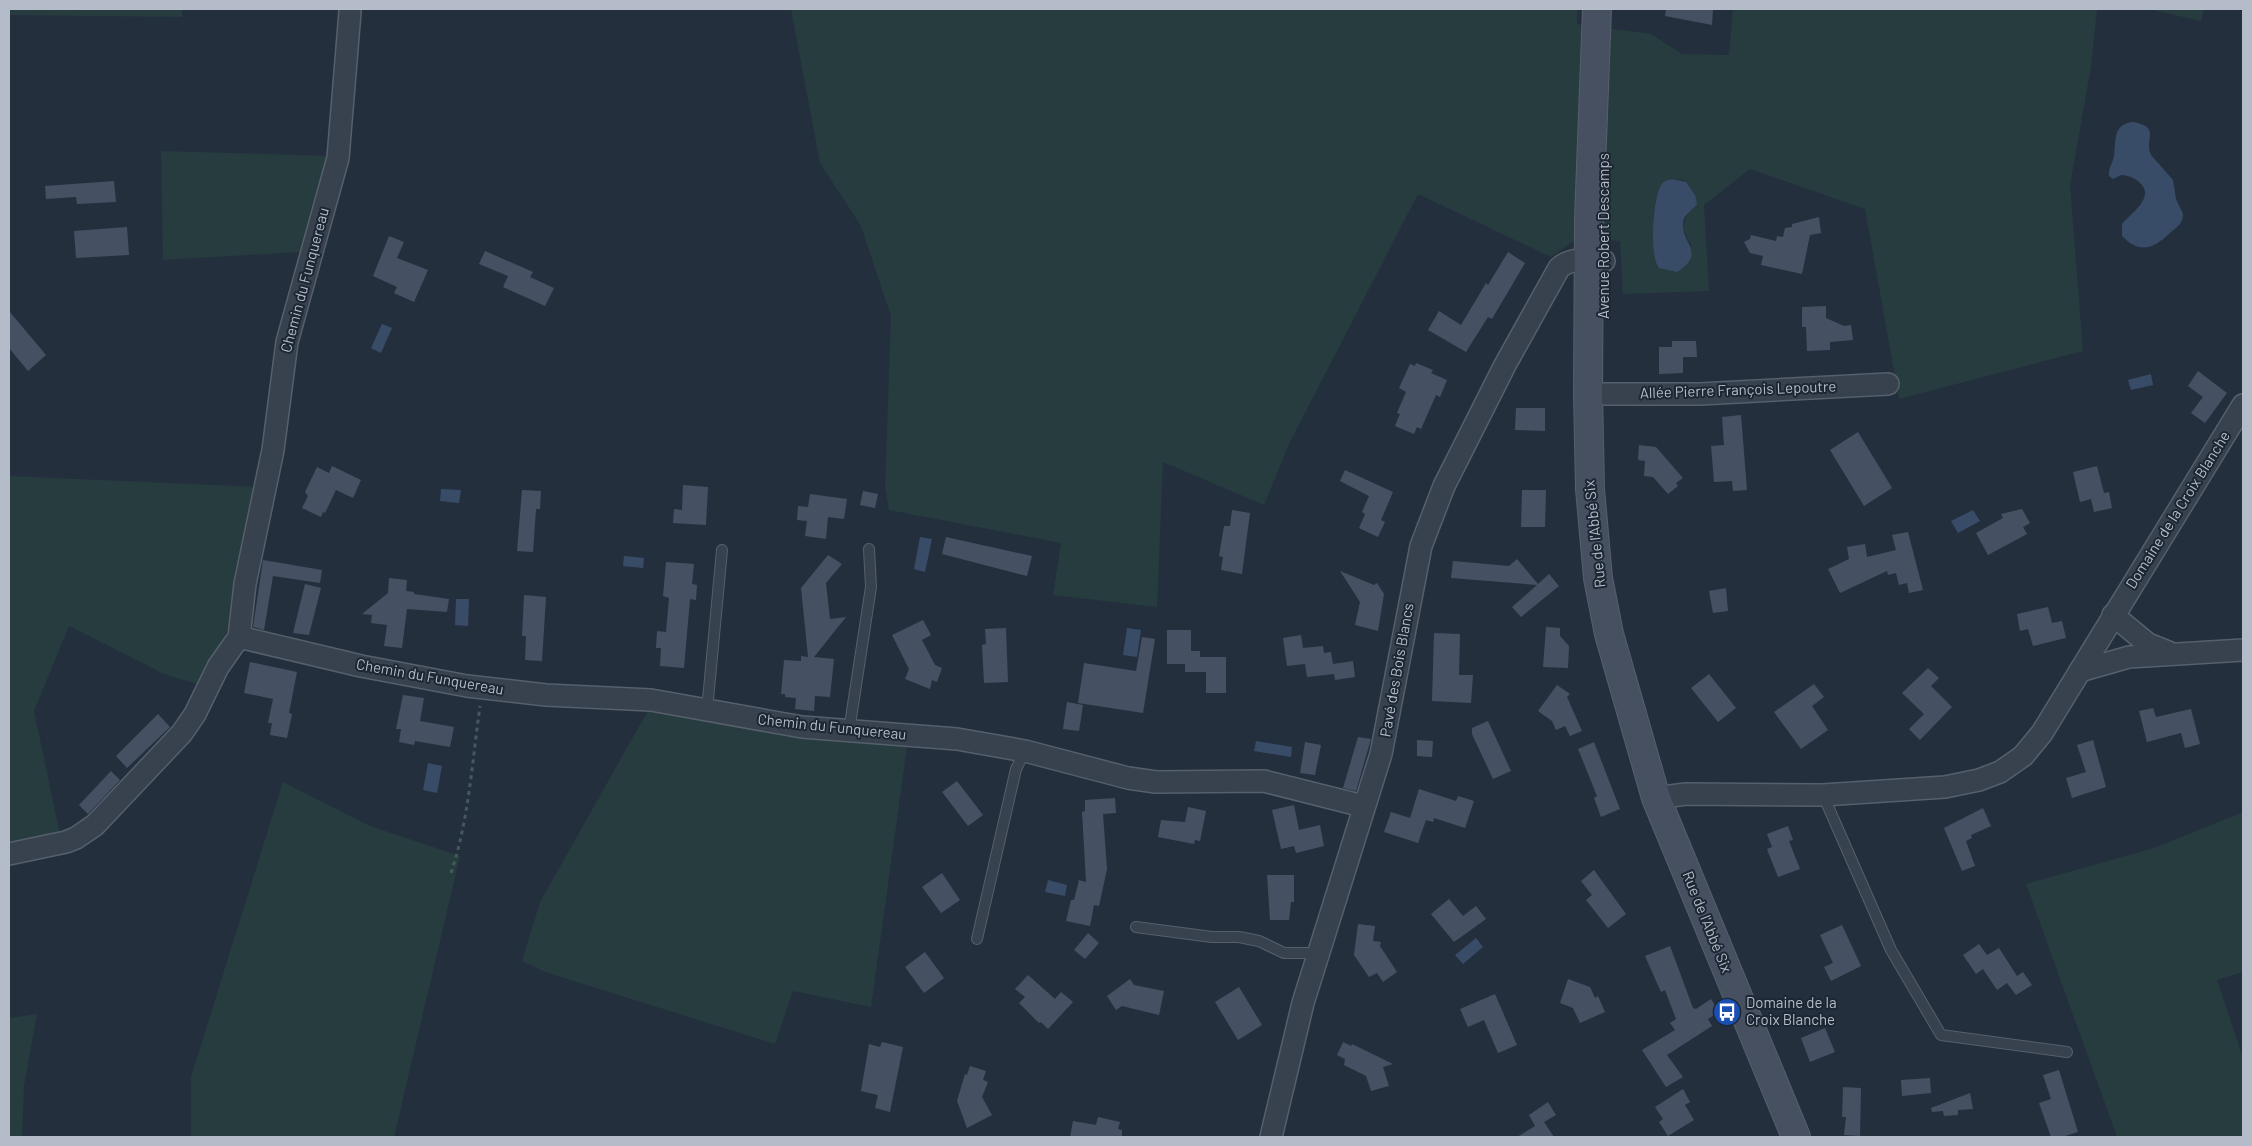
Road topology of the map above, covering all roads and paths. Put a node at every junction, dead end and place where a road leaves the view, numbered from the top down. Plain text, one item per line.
1 (1599, 9) edge
2 (350, 12) dead end
3 (1596, 260) junction
4 (1888, 384) dead end
5 (1596, 394) junction
6 (2243, 405) edge
7 (1595, 457) joint
8 (869, 548) dead end
9 (722, 550) dead end
10 (2113, 615) junction
11 (240, 637) junction
12 (2243, 650) edge
13 (2174, 653) junction
14 (2080, 671) junction
15 (482, 688) junction
16 (707, 710) junction
17 (849, 731) junction
18 (1025, 751) junction
19 (1823, 795) junction
20 (1656, 798) junction
21 (1363, 806) junction
22 (9, 854) edge
23 (451, 873) dead end
24 (1136, 927) dead end
25 (978, 940) dead end
26 (1318, 953) junction
27 (2067, 1052) dead end
28 (1271, 1137) edge
29 (1796, 1137) edge

1 - 3 main road, Avenue Robert Descamps
2 - 11 street, Chemin du Funquereau
3 - 5 main road, Avenue Robert Descamps
3 - 21 street, Pavé des Bois Blancs
4 - 5 street, Allée Pierre François Lepoutre
5 - 7 main road, Avenue Robert Descamps
6 - 10 street, Domaine de la Croix Blanche
7 - 20 main road, Rue de l'Abbé Six
8 - 17 lane
9 - 16 lane
10 - 13 street
10 - 14 street, Domaine de la Croix Blanche
11 - 15 street, Chemin du Funquereau
11 - 22 street, Chemin du Funquereau
12 - 13 street
13 - 14 street
14 - 19 street, Domaine de la Croix Blanche
15 - 16 street, Chemin du Funquereau
15 - 23 path
16 - 17 street, Chemin du Funquereau
17 - 18 street, Chemin du Funquereau
18 - 21 street, Chemin du Funquereau
18 - 25 lane
19 - 20 street, Domaine de la Croix Blanche
19 - 27 lane
20 - 29 main road, Rue de l'Abbé Six
21 - 26 street, Pavé des Bois Blancs
24 - 26 lane
26 - 28 street, Pavé des Bois Blancs

